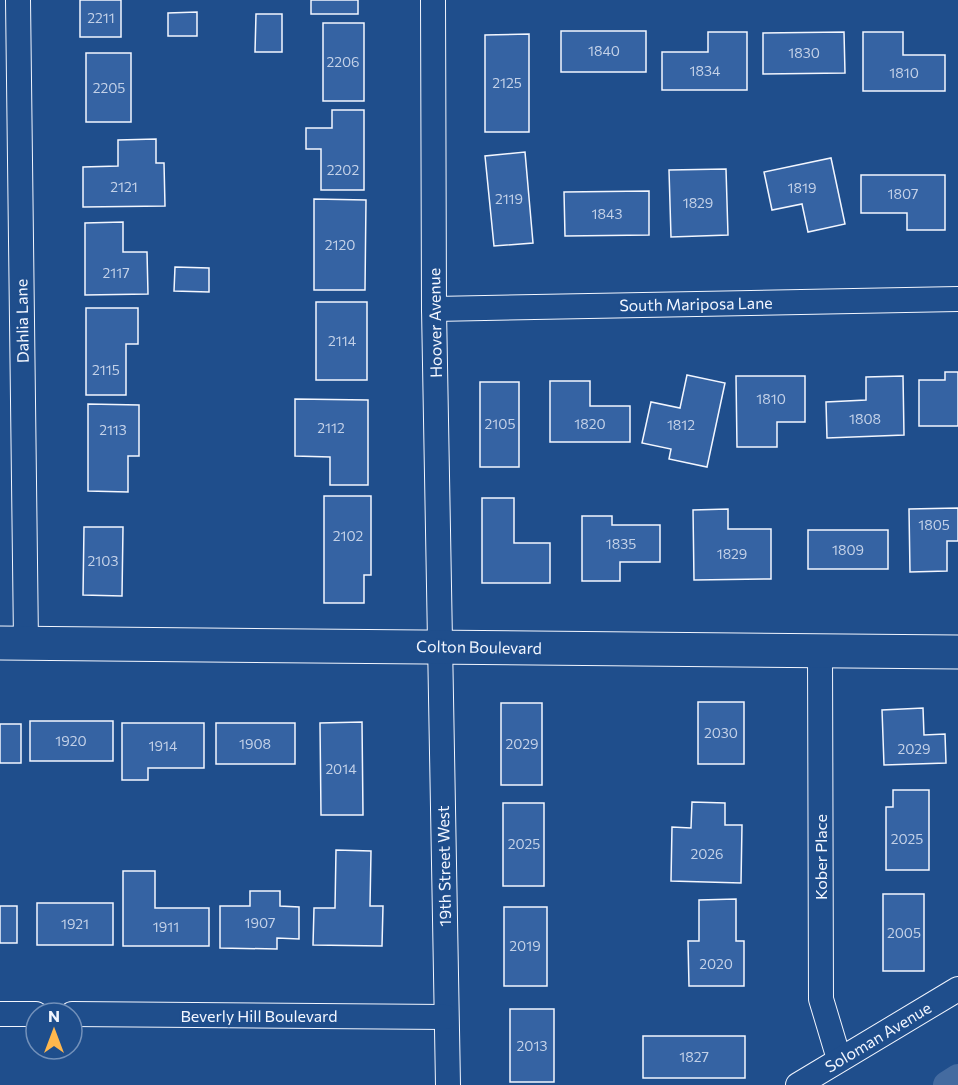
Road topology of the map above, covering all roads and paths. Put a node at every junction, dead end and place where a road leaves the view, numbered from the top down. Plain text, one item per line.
1 (18, 0) edge
2 (433, 0) edge
3 (10, 134) edge
4 (958, 299) edge
5 (434, 309) junction
6 (13, 643) edge
7 (442, 646) junction
8 (820, 652) junction
9 (958, 652) edge
10 (958, 989) edge
11 (0, 1014) edge
12 (24, 1014) edge
13 (84, 1014) edge
14 (446, 1017) junction
15 (839, 1059) junction
16 (448, 1085) edge
17 (798, 1085) edge

1 - 3 street, Dahlia Lane
2 - 5 street, Hoover Avenue
3 - 6 street, Dahlia Lane
4 - 5 street, South Mariposa Lane
5 - 7 street, Hoover Avenue
6 - 7 street, Colton Boulevard
7 - 8 street, Colton Boulevard
7 - 14 street, 19th Street West
8 - 9 street, Colton Boulevard
8 - 15 street, Kober Place
10 - 15 street, Soloman Avenue
11 - 12 street
13 - 14 street, Beverly Hill Boulevard
14 - 16 street, 19th Street West
15 - 17 street, Soloman Avenue

